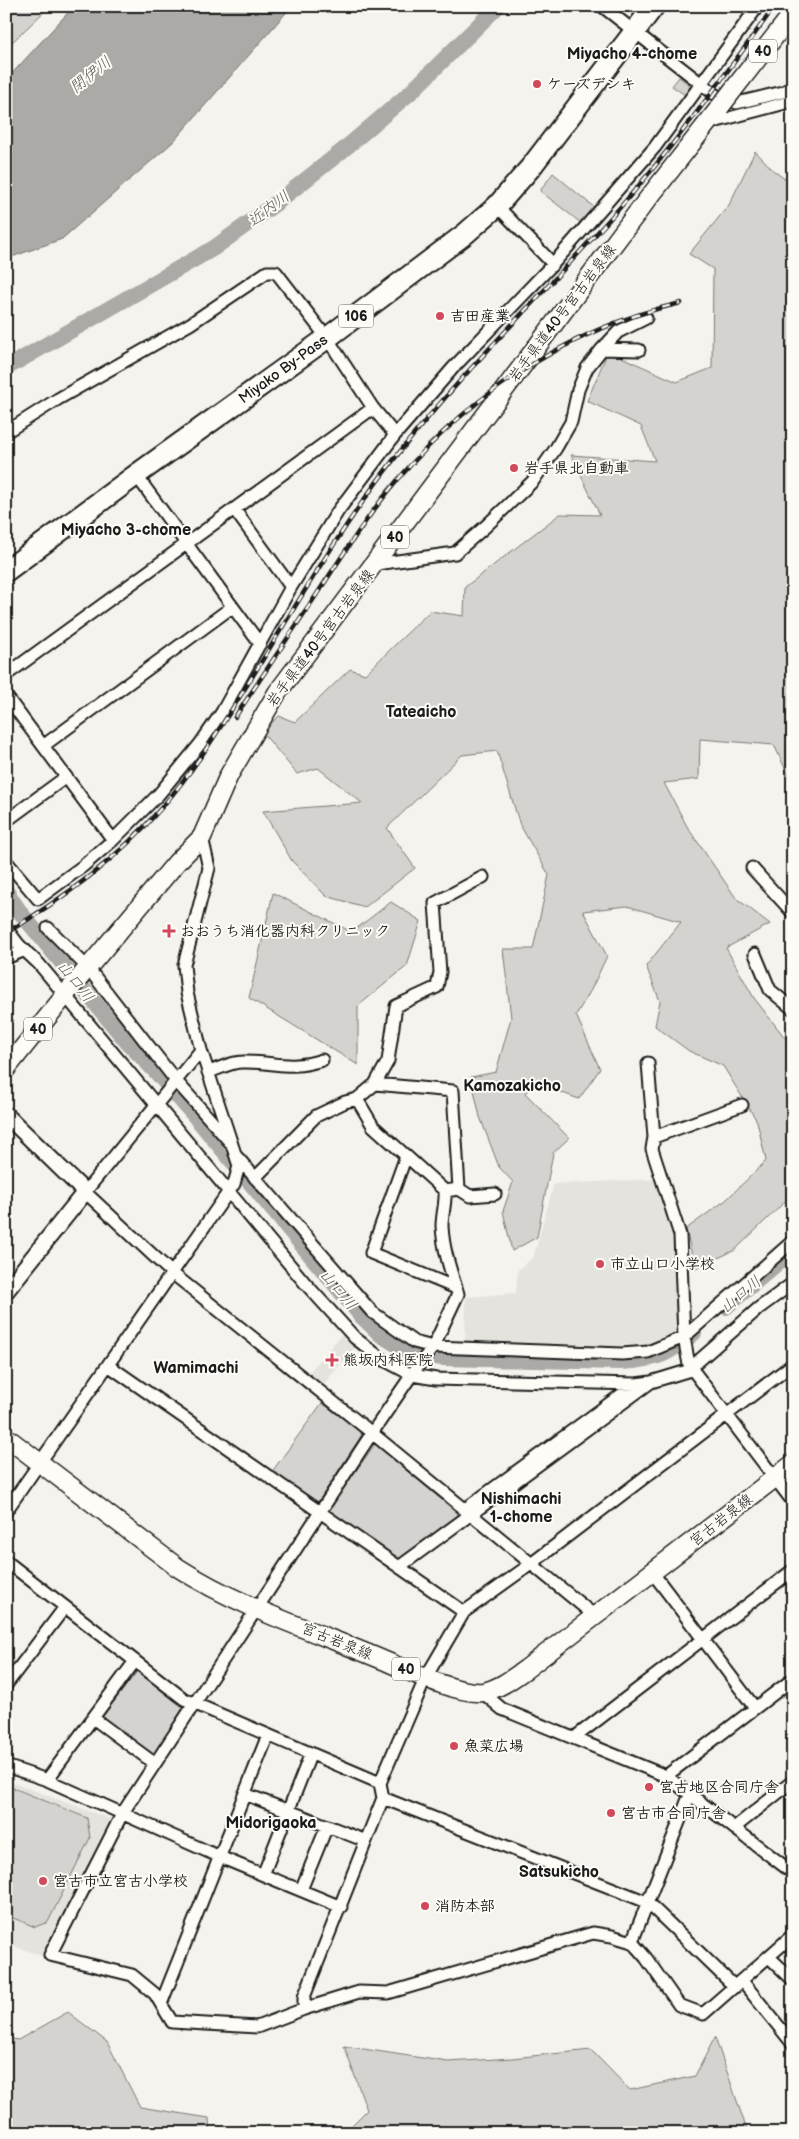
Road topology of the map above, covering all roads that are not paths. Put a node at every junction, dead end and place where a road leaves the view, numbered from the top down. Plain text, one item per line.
1 (602, 6) edge
2 (654, 6) edge
3 (758, 6) edge
4 (793, 13) edge
5 (635, 31) junction
6 (702, 82) junction
7 (793, 87) edge
8 (793, 101) edge
9 (706, 124) junction
10 (497, 206) junction
11 (552, 264) junction
12 (646, 318) dead end
13 (326, 338) junction
14 (602, 349) junction
15 (639, 350) dead end
16 (373, 408) junction
17 (6, 432) edge
18 (395, 435) junction
19 (136, 475) junction
20 (234, 509) junction
21 (186, 544) junction
22 (376, 564) junction
23 (6, 571) edge
24 (291, 588) junction
25 (232, 607) junction
26 (260, 644) junction
27 (6, 675) edge
28 (6, 696) edge
29 (43, 746) junction
30 (66, 777) junction
31 (6, 821) edge
32 (202, 837) junction
33 (113, 840) junction
34 (6, 861) edge
35 (752, 868) dead end
36 (483, 877) dead end
37 (793, 913) edge
38 (6, 928) edge
39 (48, 928) dead end
40 (25, 950) junction
41 (755, 954) dead end
42 (6, 958) edge
43 (86, 971) junction
44 (67, 993) junction
45 (790, 1003) edge
46 (201, 1050) junction
47 (322, 1060) dead end
48 (648, 1063) dead end
49 (6, 1069) edge
50 (208, 1072) junction
51 (175, 1082) junction
52 (375, 1084) junction
53 (357, 1099) junction
54 (159, 1102) junction
55 (742, 1105) dead end
56 (6, 1115) edge
57 (654, 1137) junction
58 (233, 1145) junction
59 (406, 1156) junction
60 (238, 1162) junction
61 (255, 1178) junction
62 (232, 1187) junction
63 (459, 1189) junction
64 (445, 1191) junction
65 (85, 1192) junction
66 (495, 1194) dead end
67 (793, 1241) edge
68 (172, 1273) junction
69 (793, 1282) edge
70 (456, 1288) junction
71 (6, 1291) edge
72 (684, 1337) junction
73 (433, 1347) junction
74 (793, 1364) edge
75 (108, 1365) junction
76 (690, 1366) junction
77 (414, 1372) junction
78 (651, 1382) junction
79 (636, 1384) junction
80 (727, 1414) junction
81 (372, 1433) junction
82 (6, 1437) edge
83 (40, 1462) junction
84 (793, 1464) edge
85 (775, 1478) junction
86 (793, 1502) edge
87 (6, 1511) edge
88 (320, 1512) junction
89 (468, 1513) junction
90 (6, 1561) edge
91 (531, 1564) junction
92 (399, 1567) junction
93 (793, 1570) edge
94 (652, 1572) junction
95 (65, 1607) junction
96 (257, 1608) junction
97 (464, 1612) junction
98 (595, 1616) junction
99 (703, 1639) junction
100 (136, 1661) junction
101 (426, 1677) junction
102 (793, 1678) edge
103 (6, 1686) edge
104 (482, 1692) junction
105 (193, 1704) junction
106 (755, 1708) junction
107 (93, 1718) junction
108 (268, 1735) junction
109 (574, 1738) junction
110 (311, 1753) junction
111 (154, 1763) junction
112 (6, 1766) edge
113 (666, 1776) junction
114 (47, 1780) junction
115 (793, 1781) edge
116 (380, 1783) junction
117 (245, 1794) junction
118 (690, 1794) junction
119 (383, 1798) junction
120 (288, 1810) junction
121 (122, 1814) junction
122 (327, 1826) junction
123 (734, 1828) junction
124 (366, 1841) junction
125 (220, 1857) junction
126 (793, 1873) edge
127 (263, 1875) junction
128 (301, 1890) junction
129 (646, 1902) junction
130 (340, 1907) junction
131 (793, 1936) edge
132 (632, 1942) junction
133 (769, 1957) junction
134 (793, 1980) edge
135 (738, 1984) junction
136 (161, 2004) junction
137 (304, 2008) junction
138 (790, 2036) edge

1 - 5 street
2 - 5 highway, Miyako By-Pass / 106
3 - 6 street
4 - 9 main road, 岩手県道40号宮古岩泉線 / 40, bridge
5 - 6 street
5 - 10 highway, Miyako By-Pass / 106
6 - 7 street
6 - 11 street
8 - 9 street
9 - 22 main road, 岩手県道40号宮古岩泉線 / 40
10 - 11 street
10 - 13 highway, Miyako By-Pass / 106
11 - 18 street
12 - 14 street
13 - 16 street
13 - 17 street
13 - 19 highway, Miyako By-Pass / 106
14 - 15 street
14 - 22 street
16 - 18 street
16 - 20 street
18 - 24 street
19 - 21 street
19 - 23 highway, Miyako By-Pass / 106
20 - 21 street
20 - 24 street
21 - 25 street
21 - 27 street
22 - 32 main road, 岩手県道40号宮古岩泉線 / 40
24 - 26 street
25 - 26 street
25 - 29 street
26 - 33 street
28 - 29 street
29 - 30 street
30 - 31 street
30 - 33 street
32 - 43 main road, 岩手県道40号宮古岩泉線 / 40
32 - 46 street
33 - 34 street
35 - 37 street
36 - 52 street
38 - 40 street
39 - 43 street
40 - 42 street
40 - 44 street
41 - 45 street
43 - 44 main road, 岩手県道40号宮古岩泉線 / 40
43 - 51 street
44 - 49 main road, 岩手県道40号宮古岩泉線 / 40
44 - 54 street
46 - 50 street
46 - 51 street
47 - 50 street
48 - 57 street
50 - 58 street
51 - 54 street
51 - 58 street
52 - 53 street
52 - 63 street
53 - 59 street
53 - 61 street
54 - 62 street
54 - 65 street
55 - 57 street
56 - 65 street
57 - 72 street
58 - 60 street
59 - 64 street
59 - 70 street
60 - 61 street
60 - 62 street
61 - 73 street
62 - 68 street
62 - 77 street
63 - 64 street
63 - 66 street
64 - 70 street
65 - 68 street
65 - 71 street
67 - 72 street
68 - 75 street
68 - 81 street
69 - 76 street
70 - 73 street
72 - 73 street
72 - 76 street
73 - 77 street
74 - 80 street
75 - 83 street
75 - 88 street
76 - 78 street
76 - 80 street
77 - 79 street
77 - 81 street
78 - 79 street
78 - 89 street
79 - 89 street
80 - 85 street
80 - 91 street
81 - 88 street
81 - 89 street
82 - 83 main road, 宮古岩泉線 / 40
83 - 87 street
83 - 96 main road, 宮古岩泉線 / 40
84 - 85 main road, 宮古岩泉線
85 - 86 street
85 - 94 main road, 宮古岩泉線
88 - 92 street
88 - 96 street
89 - 91 street
89 - 92 street
90 - 95 street
91 - 97 street
91 - 98 street
92 - 97 street
93 - 99 street
94 - 98 main road, 宮古岩泉線
94 - 99 street
95 - 100 street
95 - 103 street
96 - 101 main road, 宮古岩泉線 / 40
96 - 105 street
97 - 101 street
98 - 104 main road, 宮古岩泉線
99 - 106 street
99 - 109 street
100 - 105 street
100 - 107 street
101 - 104 main road, 宮古岩泉線 / 40
101 - 116 street
102 - 106 street
104 - 109 street
105 - 108 street
105 - 111 street
106 - 113 street
107 - 111 street
107 - 114 street
108 - 110 street
108 - 117 street
109 - 113 street
110 - 116 street
110 - 120 street
111 - 121 street
112 - 114 street
113 - 118 street
114 - 121 street
115 - 123 street
116 - 119 street
117 - 120 street
117 - 125 street
118 - 123 street
118 - 129 street
119 - 124 street
119 - 129 street
120 - 122 street
120 - 127 street
121 - 125 street
121 - 136 street
122 - 124 street
122 - 128 street
123 - 126 street
124 - 130 street
125 - 127 street
125 - 136 street
127 - 128 street
128 - 130 street
129 - 132 street
129 - 135 street
130 - 137 street
131 - 133 street
132 - 135 street
132 - 137 street
133 - 134 street
133 - 135 street
135 - 138 street
136 - 137 street

